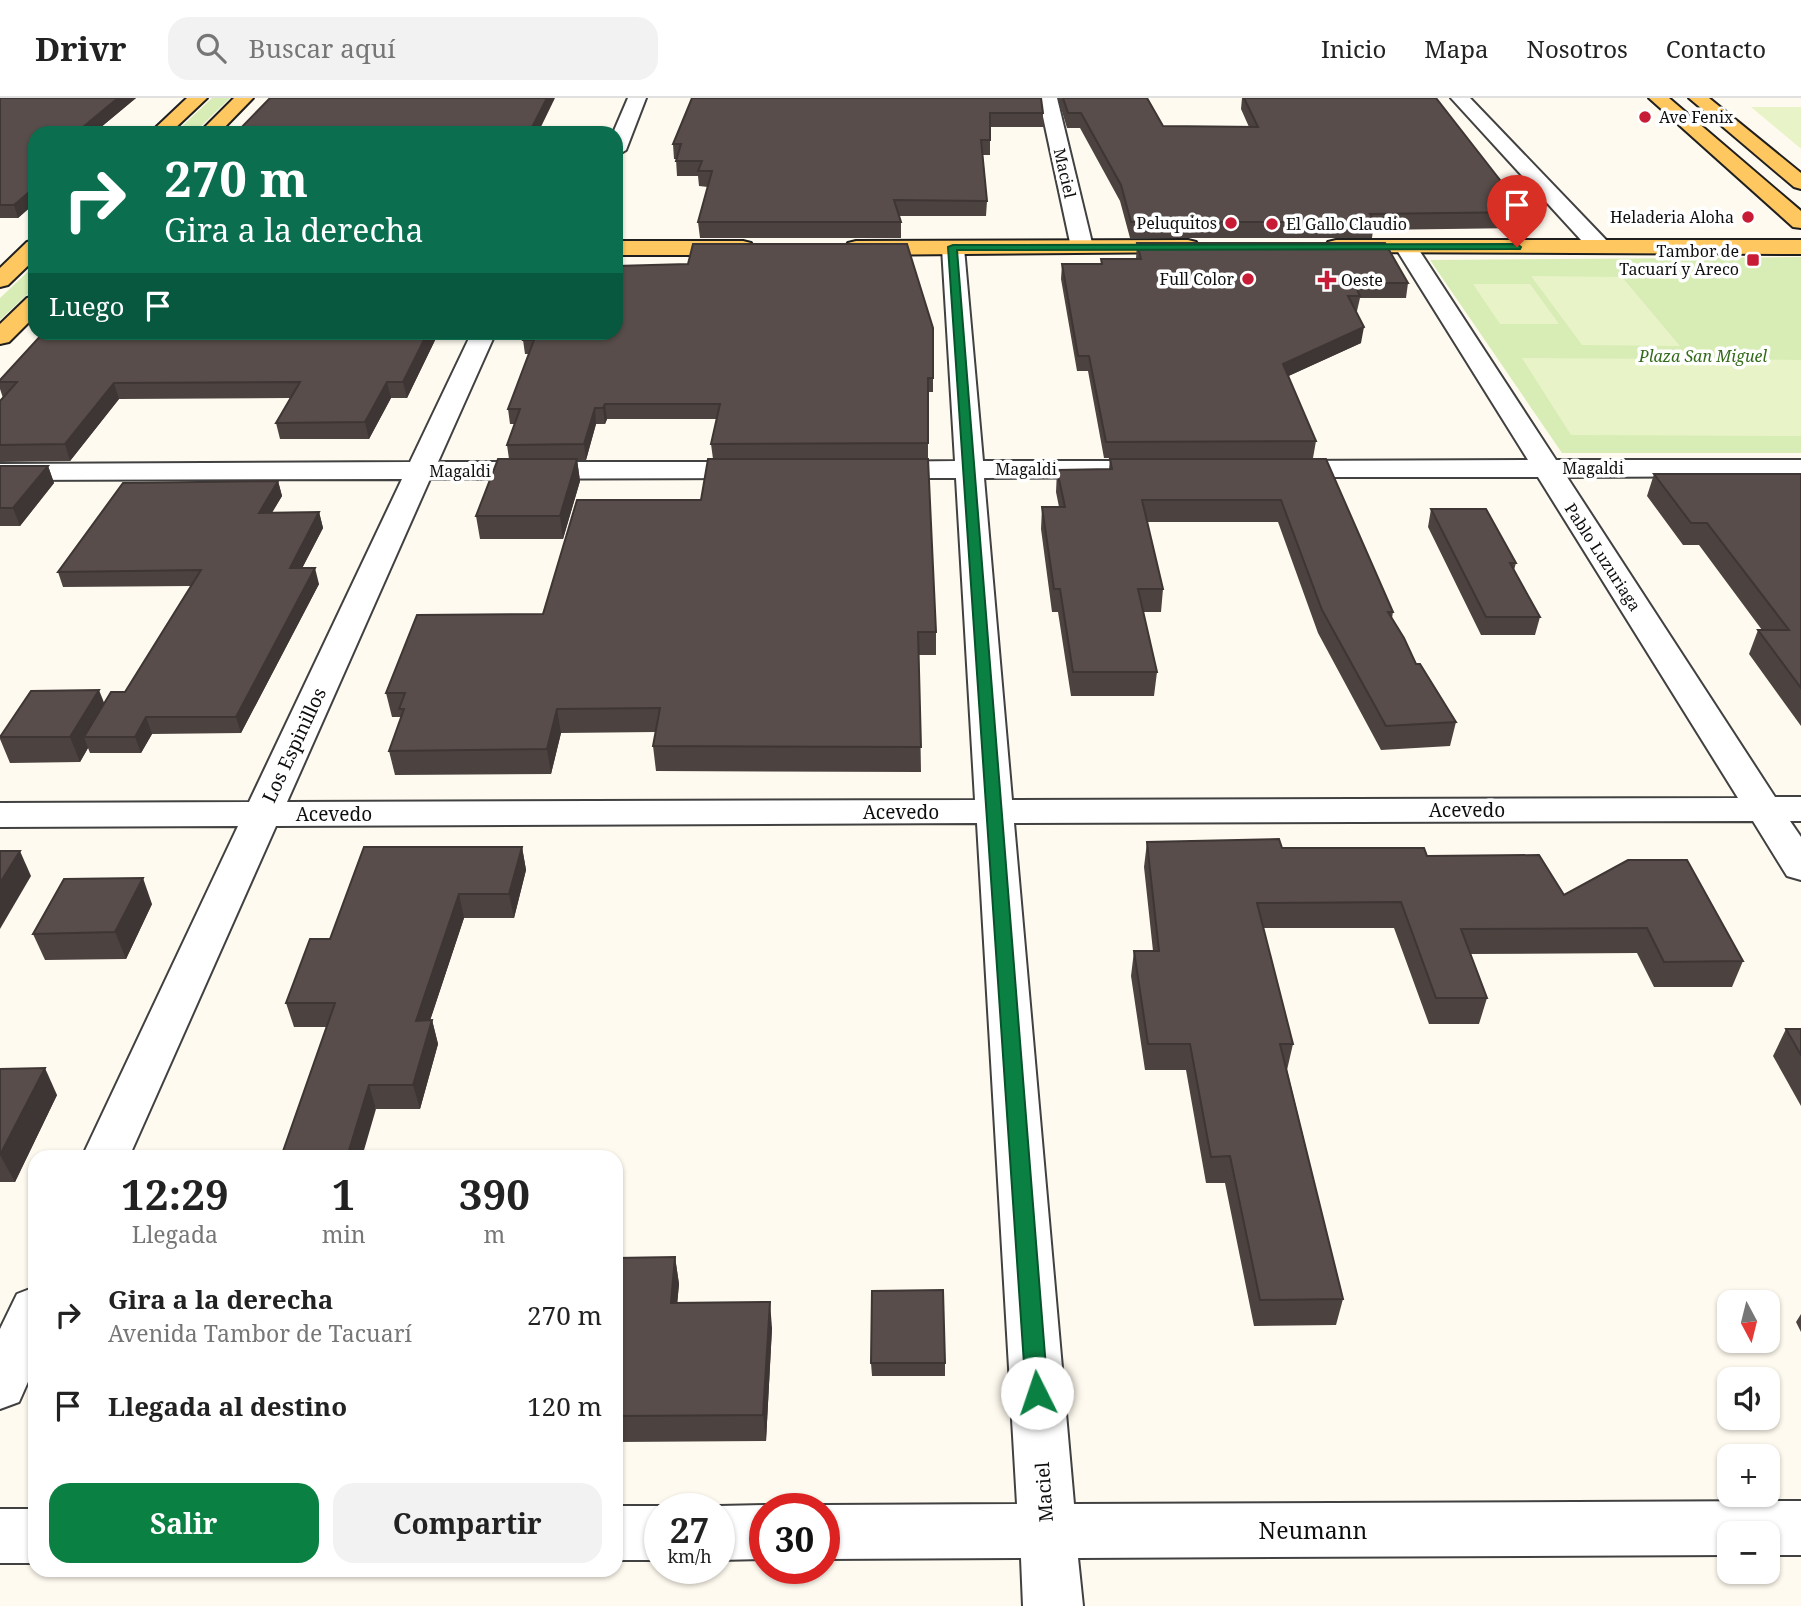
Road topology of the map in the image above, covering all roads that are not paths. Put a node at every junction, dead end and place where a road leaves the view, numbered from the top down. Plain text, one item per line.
1 (198, 98) edge
2 (244, 98) edge
3 (637, 98) edge
4 (1048, 98) edge
5 (1460, 98) edge
6 (1658, 98) edge
7 (1698, 98) edge
8 (167, 126) edge
9 (215, 126) edge
10 (623, 133) edge
11 (1801, 183) edge
12 (1801, 222) edge
13 (953, 247) junction
14 (1082, 247) junction
15 (1203, 247) edge
16 (1311, 247) edge
17 (1406, 247) junction
18 (1600, 247) junction
19 (1801, 247) edge
20 (0, 248) edge
21 (28, 248) edge
22 (623, 248) edge
23 (764, 248) edge
24 (831, 248) edge
25 (28, 254) edge
26 (0, 280) edge
27 (28, 310) edge
28 (0, 337) edge
29 (480, 340) edge
30 (1546, 468) junction
31 (1801, 468) edge
32 (969, 469) junction
33 (1189, 469) edge
34 (1258, 469) edge
35 (790, 470) edge
36 (845, 470) edge
37 (420, 471) junction
38 (0, 472) edge
39 (1764, 809) junction
40 (1801, 809) edge
41 (994, 812) junction
42 (263, 814) junction
43 (0, 815) edge
44 (1801, 867) edge
45 (108, 1150) edge
46 (28, 1324) edge
47 (0, 1385) edge
48 (1801, 1528) edge
49 (1047, 1531) junction
50 (840, 1532) edge
51 (623, 1533) edge
52 (644, 1533) edge
53 (0, 1536) edge
54 (28, 1536) edge
55 (1053, 1606) edge

1 - 8 main road
2 - 9 main road
3 - 10 street
4 - 14 street, Maciel
5 - 18 street
6 - 12 main road
7 - 11 main road
13 - 14 main road
13 - 24 main road
13 - 32 street, Maciel
14 - 15 main road
16 - 17 main road
17 - 18 main road
17 - 30 street, Pablo Luzuriaga
18 - 19 main road
20 - 21 main road
22 - 23 main road
25 - 26 main road
27 - 28 main road
29 - 37 street, Los Espinillos
30 - 31 street, Magaldi
30 - 34 street, Magaldi
30 - 39 street, Pablo Luzuriaga
32 - 33 street, Magaldi
32 - 36 street, Magaldi
32 - 41 street, Maciel
35 - 37 street, Magaldi
37 - 38 street, Magaldi
37 - 42 street, Los Espinillos
39 - 40 street, Acevedo
39 - 41 street, Acevedo
39 - 44 street, Pablo Luzuriaga
41 - 42 street, Acevedo
41 - 49 street, Maciel
42 - 43 street, Acevedo
42 - 45 street, Los Espinillos
46 - 47 street
48 - 49 street, Neumann
49 - 50 street, Neumann
49 - 55 street, Maciel
51 - 52 street
53 - 54 street

